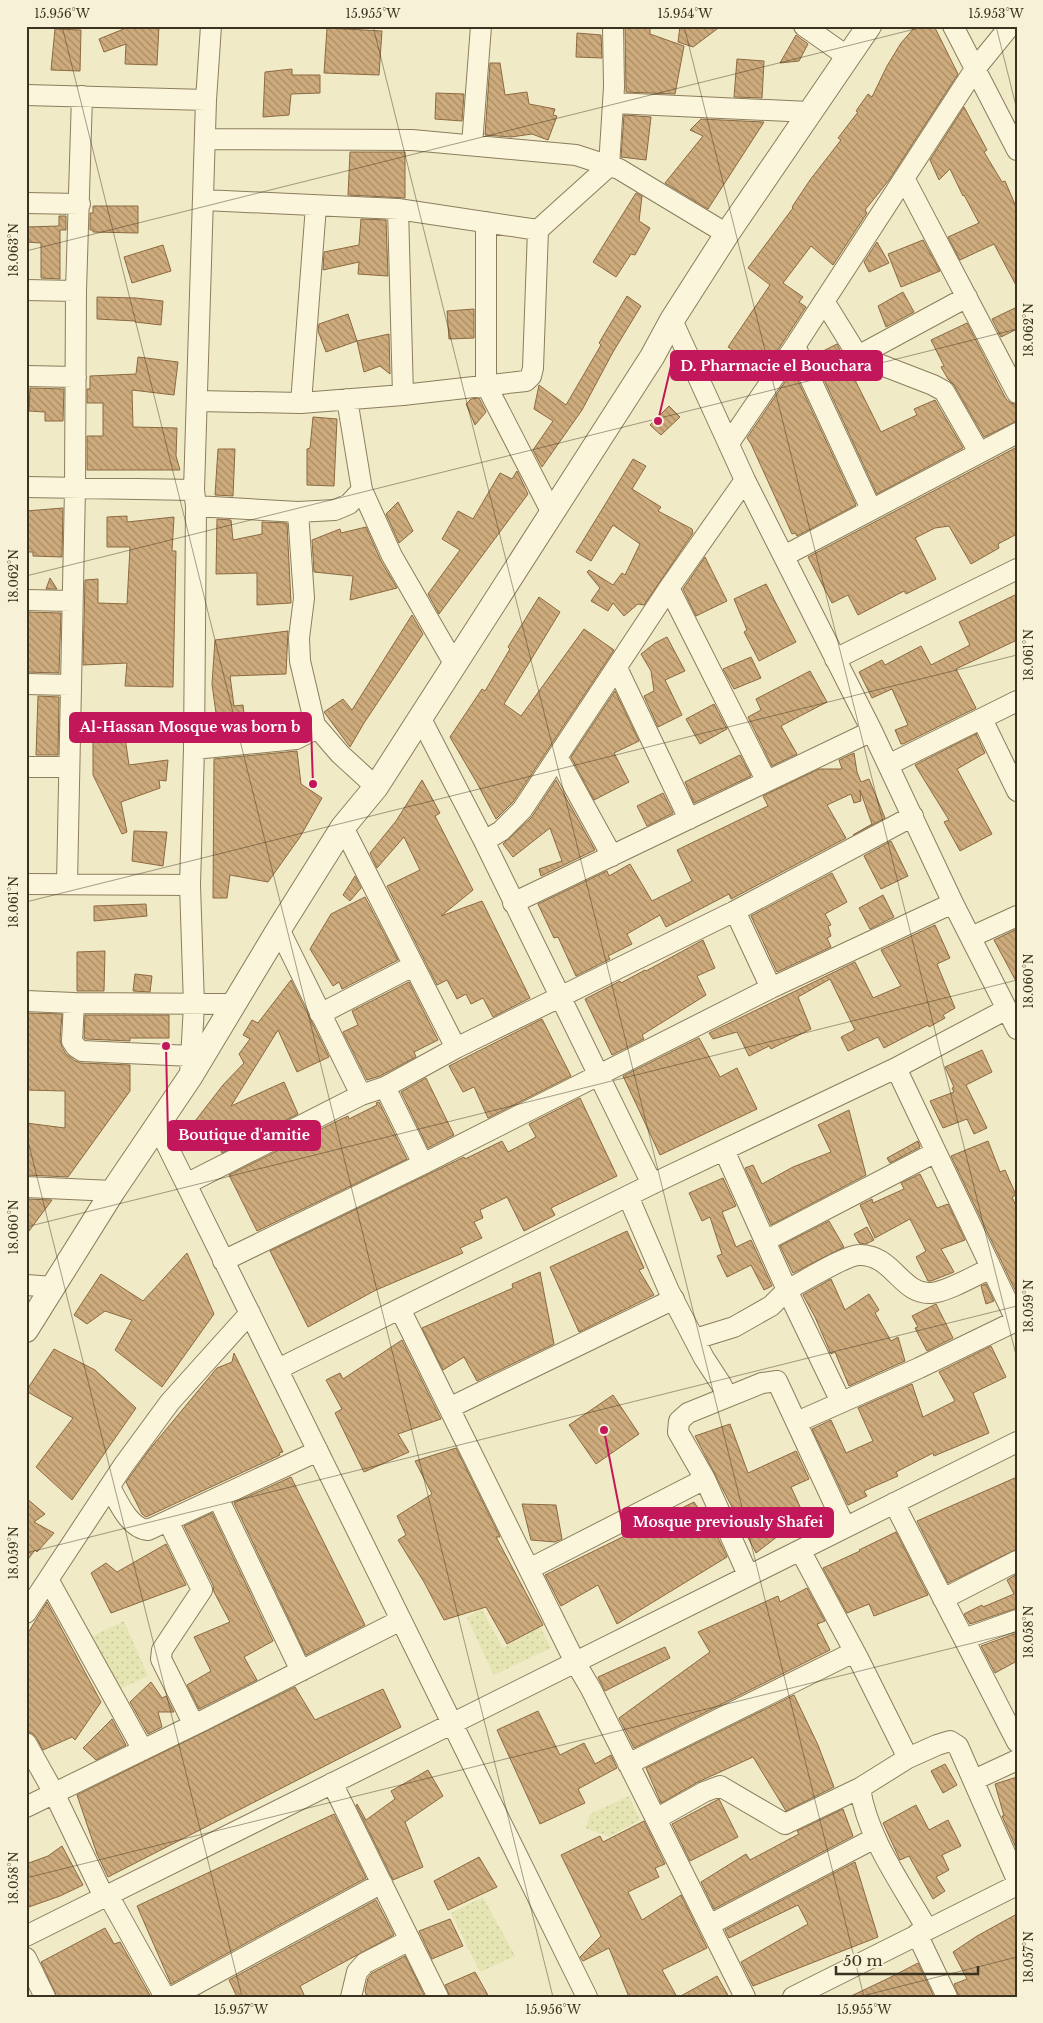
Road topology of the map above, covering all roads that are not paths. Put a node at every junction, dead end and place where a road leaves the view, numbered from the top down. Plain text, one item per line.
1 (211, 26) edge
2 (482, 26) edge
3 (613, 26) edge
4 (804, 26) edge
5 (869, 26) edge
6 (953, 26) edge
7 (1010, 26) edge
8 (848, 57) junction
9 (975, 69) junction
10 (26, 95) edge
11 (82, 96) junction
12 (206, 100) junction
13 (614, 103) junction
14 (810, 112) junction
15 (206, 139) junction
16 (472, 146) junction
17 (1017, 150) edge
18 (609, 166) junction
19 (904, 178) junction
20 (204, 200) junction
21 (26, 203) edge
22 (80, 204) junction
23 (316, 206) junction
24 (398, 209) junction
25 (486, 222) junction
26 (538, 230) junction
27 (727, 234) junction
28 (26, 290) edge
29 (76, 291) junction
30 (967, 297) junction
31 (824, 301) junction
32 (672, 320) junction
33 (795, 346) junction
34 (858, 356) junction
35 (26, 376) edge
36 (76, 377) junction
37 (486, 385) junction
38 (1017, 393) edge
39 (403, 395) junction
40 (197, 400) junction
41 (346, 400) junction
42 (301, 403) junction
43 (1017, 433) edge
44 (730, 443) junction
45 (979, 452) junction
46 (745, 480) junction
47 (26, 487) edge
48 (75, 488) junction
49 (362, 490) junction
50 (195, 498) junction
51 (871, 509) junction
52 (298, 512) junction
53 (552, 512) junction
54 (784, 556) junction
55 (1017, 569) edge
56 (670, 588) junction
57 (26, 600) edge
58 (72, 601) junction
59 (835, 659) junction
60 (454, 665) junction
61 (617, 668) junction
62 (26, 684) edge
63 (70, 686) junction
64 (1017, 701) edge
65 (420, 717) junction
66 (982, 719) junction
67 (315, 725) junction
68 (872, 731) junction
69 (194, 749) junction
70 (558, 758) junction
71 (888, 765) junction
72 (26, 767) edge
73 (69, 768) junction
74 (766, 780) junction
75 (376, 787) junction
76 (1017, 791) edge
77 (912, 816) junction
78 (689, 819) junction
79 (343, 827) junction
80 (484, 841) junction
81 (612, 856) junction
82 (26, 884) edge
83 (67, 884) junction
84 (190, 885) junction
85 (514, 903) junction
86 (952, 903) junction
87 (735, 911) junction
88 (1017, 916) edge
89 (279, 929) junction
90 (971, 937) junction
91 (413, 966) junction
92 (771, 988) junction
93 (560, 998) junction
94 (26, 1001) edge
95 (74, 1003) junction
96 (234, 1004) junction
97 (194, 1005) junction
98 (1007, 1009) junction
99 (320, 1014) junction
100 (1017, 1028) edge
101 (456, 1048) junction
102 (191, 1067) junction
103 (896, 1068) junction
104 (598, 1076) junction
105 (385, 1087) junction
106 (361, 1095) junction
107 (157, 1124) junction
108 (724, 1150) junction
109 (936, 1152) junction
110 (423, 1164) junction
111 (186, 1184) junction
112 (652, 1184) junction
113 (26, 1187) edge
114 (113, 1191) junction
115 (628, 1196) junction
116 (765, 1241) junction
117 (223, 1261) junction
118 (991, 1268) junction
119 (26, 1285) edge
120 (54, 1287) junction
121 (787, 1290) junction
122 (674, 1299) junction
123 (400, 1309) junction
124 (250, 1313) junction
125 (1017, 1322) edge
126 (26, 1330) edge
127 (695, 1339) junction
128 (278, 1369) junction
129 (727, 1398) junction
130 (841, 1402) junction
131 (449, 1408) junction
132 (797, 1422) junction
133 (1017, 1442) edge
134 (318, 1451) junction
135 (705, 1480) junction
136 (110, 1487) junction
137 (218, 1498) junction
138 (894, 1503) junction
139 (168, 1521) junction
140 (845, 1527) junction
141 (800, 1550) junction
142 (1017, 1561) edge
143 (529, 1568) junction
144 (748, 1575) junction
145 (48, 1581) junction
146 (943, 1599) junction
147 (26, 1613) edge
148 (401, 1620) junction
149 (1017, 1620) edge
150 (964, 1639) junction
151 (854, 1652) junction
152 (575, 1662) junction
153 (300, 1671) junction
154 (452, 1723) junction
155 (194, 1725) junction
156 (1017, 1742) edge
157 (26, 1743) edge
158 (143, 1750) junction
159 (908, 1758) junction
160 (1017, 1760) edge
161 (628, 1764) junction
162 (974, 1780) junction
163 (332, 1783) junction
164 (860, 1788) junction
165 (54, 1793) junction
166 (26, 1807) edge
167 (656, 1819) junction
168 (875, 1838) junction
169 (1017, 1880) edge
170 (382, 1883) junction
171 (1017, 1885) edge
172 (106, 1896) junction
173 (709, 1925) junction
174 (922, 1931) junction
175 (26, 1936) edge
176 (410, 1940) junction
177 (26, 1958) edge
178 (45, 1997) edge
179 (165, 1997) edge
180 (172, 1997) edge
181 (351, 1997) edge
182 (438, 1997) edge
183 (587, 1997) edge
184 (746, 1997) edge
185 (793, 1997) edge
186 (947, 1997) edge

1 - 12 street
2 - 16 street
3 - 13 street
4 - 8 street
5 - 8 street
6 - 9 street
7 - 9 street
8 - 14 street
9 - 17 street
9 - 19 street
10 - 11 street
11 - 12 street
11 - 22 street
12 - 15 street
13 - 14 street
13 - 18 street
14 - 27 street
15 - 16 street
15 - 20 street
16 - 18 street
18 - 26 street
18 - 27 street
19 - 30 street
19 - 31 street
20 - 23 street
20 - 40 street
21 - 22 street
22 - 29 street
23 - 24 street
23 - 42 street
24 - 25 street
24 - 39 street
25 - 26 street
25 - 37 street
26 - 37 street
27 - 32 street
28 - 29 street
29 - 36 street
30 - 34 street
30 - 38 street
31 - 33 street
31 - 34 street
32 - 44 street
32 - 53 street
33 - 44 street
33 - 51 street
34 - 45 street
35 - 36 street
36 - 48 street
37 - 39 street
37 - 53 street
39 - 41 street
40 - 42 street
40 - 50 street
41 - 42 street
41 - 49 street
43 - 45 street
44 - 46 street
45 - 51 street
46 - 54 street
46 - 56 street
47 - 48 street
48 - 50 street
48 - 58 street
49 - 52 street
49 - 60 street
50 - 52 street
50 - 69 street
51 - 54 street
52 - 67 street
53 - 60 street
54 - 59 street
55 - 59 street
56 - 61 street
56 - 74 street
57 - 58 street
58 - 63 street
59 - 68 street
60 - 65 street
61 - 70 street
61 - 78 street
62 - 63 street
63 - 73 street
64 - 66 street
65 - 75 street
65 - 80 street
66 - 71 street
66 - 76 street
67 - 69 street
67 - 75 street
68 - 71 street
68 - 74 street
69 - 84 street
70 - 80 street
70 - 81 street
71 - 77 street
72 - 73 street
73 - 83 street
74 - 78 street
75 - 79 street
77 - 86 street
77 - 87 street
78 - 81 street
79 - 89 street
79 - 91 street
80 - 85 street
81 - 85 street
82 - 83 street
83 - 84 street
84 - 97 street
85 - 93 street
86 - 90 street
86 - 92 street
87 - 92 street
87 - 93 street
88 - 90 street
89 - 96 street
89 - 99 street
90 - 98 street
91 - 99 street
91 - 101 street
92 - 104 street
93 - 101 street
93 - 104 street
94 - 95 street
95 - 97 street
95 - 102 street
96 - 97 street
96 - 102 street
97 - 102 street
98 - 100 street
98 - 103 street
99 - 106 street
101 - 105 street
102 - 107 street
103 - 108 street
103 - 109 street
104 - 110 street
104 - 112 street
105 - 106 street
105 - 110 street
106 - 111 street
107 - 111 street
107 - 114 street
108 - 112 street
108 - 116 street
109 - 116 street
109 - 118 street
110 - 117 street
111 - 117 street
112 - 115 street
113 - 114 street
114 - 120 street
115 - 122 street
115 - 123 street
116 - 121 street
117 - 124 street
118 - 121 street
118 - 125 street
119 - 120 street
120 - 126 street
121 - 127 street
121 - 130 street
122 - 127 street
122 - 131 street
123 - 128 street
123 - 131 street
124 - 128 street
124 - 136 street
125 - 130 street
127 - 129 street
128 - 134 street
129 - 132 street
129 - 135 street
130 - 132 street
131 - 143 street
132 - 140 street
133 - 138 street
134 - 137 street
134 - 148 street
135 - 143 street
135 - 144 street
136 - 139 street
136 - 145 street
137 - 139 street
137 - 153 street
138 - 140 street
138 - 146 street
139 - 155 street
140 - 141 street
141 - 144 street
141 - 151 street
142 - 146 street
143 - 152 street
144 - 152 street
145 - 147 street
145 - 158 street
146 - 150 street
148 - 153 street
148 - 154 street
149 - 150 street
150 - 156 street
151 - 159 street
151 - 161 street
152 - 154 street
152 - 161 street
153 - 155 street
154 - 163 street
154 - 183 street
155 - 158 street
157 - 165 street
158 - 165 street
159 - 162 street
159 - 164 street
160 - 162 street
161 - 167 street
162 - 169 street
163 - 170 street
163 - 172 street
164 - 167 street
164 - 168 street
165 - 166 street
165 - 172 street
167 - 173 street
168 - 173 street
168 - 174 street
170 - 176 street
170 - 180 street
171 - 174 street
172 - 175 street
172 - 179 street
173 - 184 street
174 - 185 street
174 - 186 street
176 - 181 street
176 - 182 street
177 - 178 street

